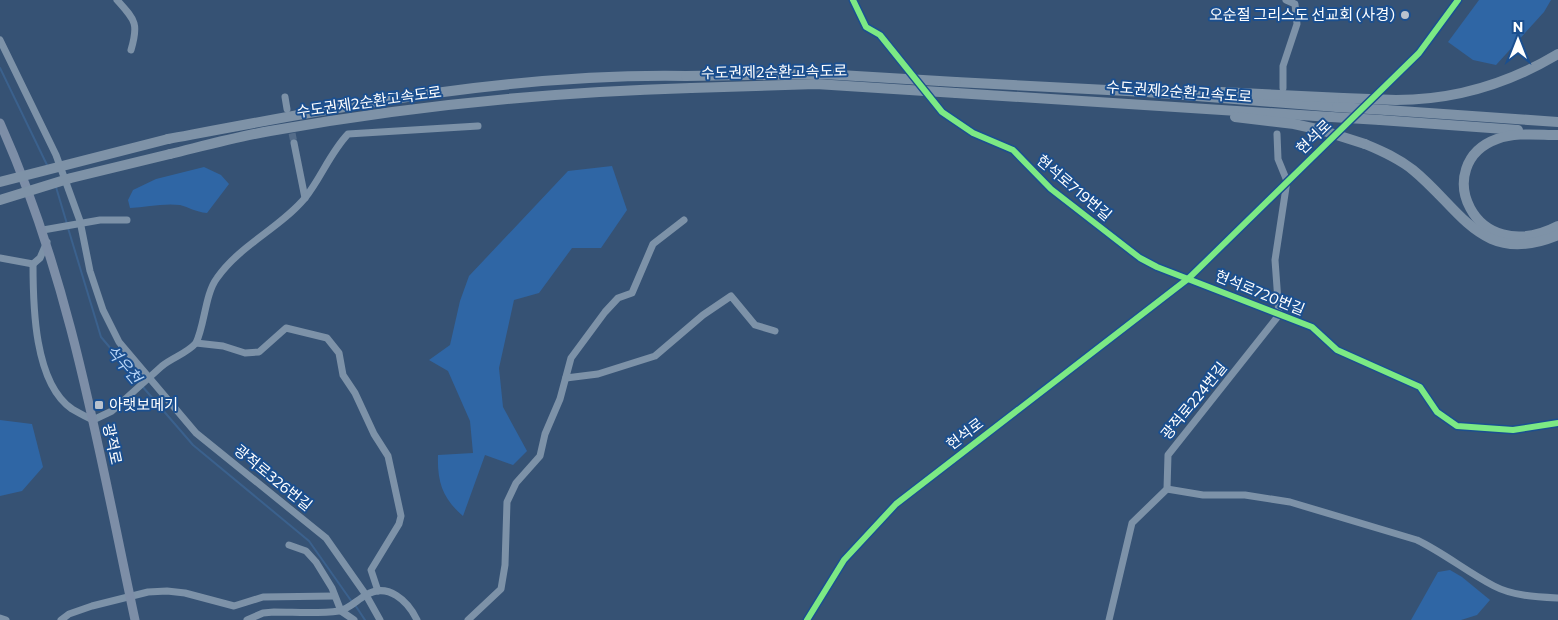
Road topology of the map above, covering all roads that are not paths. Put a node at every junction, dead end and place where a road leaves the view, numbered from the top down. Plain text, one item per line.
1 (116, 0) edge
2 (852, 0) edge
3 (1286, 0) edge
4 (1458, 0) edge
5 (0, 40) edge
6 (131, 50) dead end
7 (1558, 54) edge
8 (1282, 88) dead end
9 (285, 98) dead end
10 (1064, 100) junction
11 (1340, 102) junction
12 (287, 109) dead end
13 (1558, 122) edge
14 (0, 124) edge
15 (478, 126) dead end
16 (1277, 134) dead end
17 (1558, 134) edge
18 (294, 143) tunnel mouth
19 (1287, 181) junction
20 (0, 182) edge
21 (305, 198) junction
22 (0, 200) edge
23 (127, 220) dead end
24 (684, 220) dead end
25 (80, 224) junction
26 (1558, 226) edge
27 (43, 230) junction
28 (1558, 235) edge
29 (47, 242) junction
30 (0, 258) edge
31 (34, 264) junction
32 (1188, 278) junction
33 (1279, 315) junction
34 (775, 330) dead end
35 (196, 343) junction
36 (148, 378) junction
37 (566, 378) junction
38 (93, 420) junction
39 (1558, 422) edge
40 (1167, 489) junction
41 (289, 545) dead end
42 (378, 591) junction
43 (366, 595) junction
44 (334, 596) junction
45 (130, 597) junction
46 (1558, 598) edge
47 (343, 610) junction
48 (0, 618) edge
49 (6, 620) edge
50 (60, 620) edge
51 (135, 620) edge
52 (247, 620) edge
53 (354, 620) edge
54 (380, 620) edge
55 (417, 620) edge
56 (468, 620) edge
57 (807, 620) edge
58 (1109, 620) edge

1 - 6 street
2 - 32 street, 현석로719번길
3 - 8 street
4 - 19 street, 현석로
5 - 25 street, 광적로326번길
7 - 11 highway, bridge
9 - 12 street
10 - 17 highway, 수도권제2순환고속도로, bridge
10 - 22 highway, 수도권제2순환고속도로, bridge
10 - 28 highway, bridge
11 - 13 highway, bridge
11 - 20 highway, 수도권제2순환고속도로, bridge
14 - 27 main road, 광적로
15 - 21 street
16 - 19 street
17 - 26 highway
18 - 21 street
19 - 32 street, 현석로
19 - 33 street, 현석로720번길
21 - 35 street
23 - 25 street
24 - 37 street
25 - 27 street
25 - 36 street, 광적로326번길
27 - 29 main road, 광적로
29 - 31 street
29 - 38 main road, 광적로
30 - 31 street
31 - 38 street
32 - 33 street, 현석로720번길
32 - 57 street, 현석로
33 - 39 street, 현석로720번길
33 - 40 street, 광적로224번길
34 - 37 street
35 - 36 street
35 - 42 street
36 - 38 street
36 - 43 street, 광적로326번길
37 - 56 street
38 - 45 main road, 광적로
40 - 46 street
40 - 58 street
41 - 44 street
42 - 43 street
42 - 55 street
43 - 47 street
43 - 54 street, 광적로326번길
44 - 45 street
44 - 47 street
45 - 50 street
45 - 51 main road, 광적로
47 - 52 street
47 - 53 street
48 - 49 street

